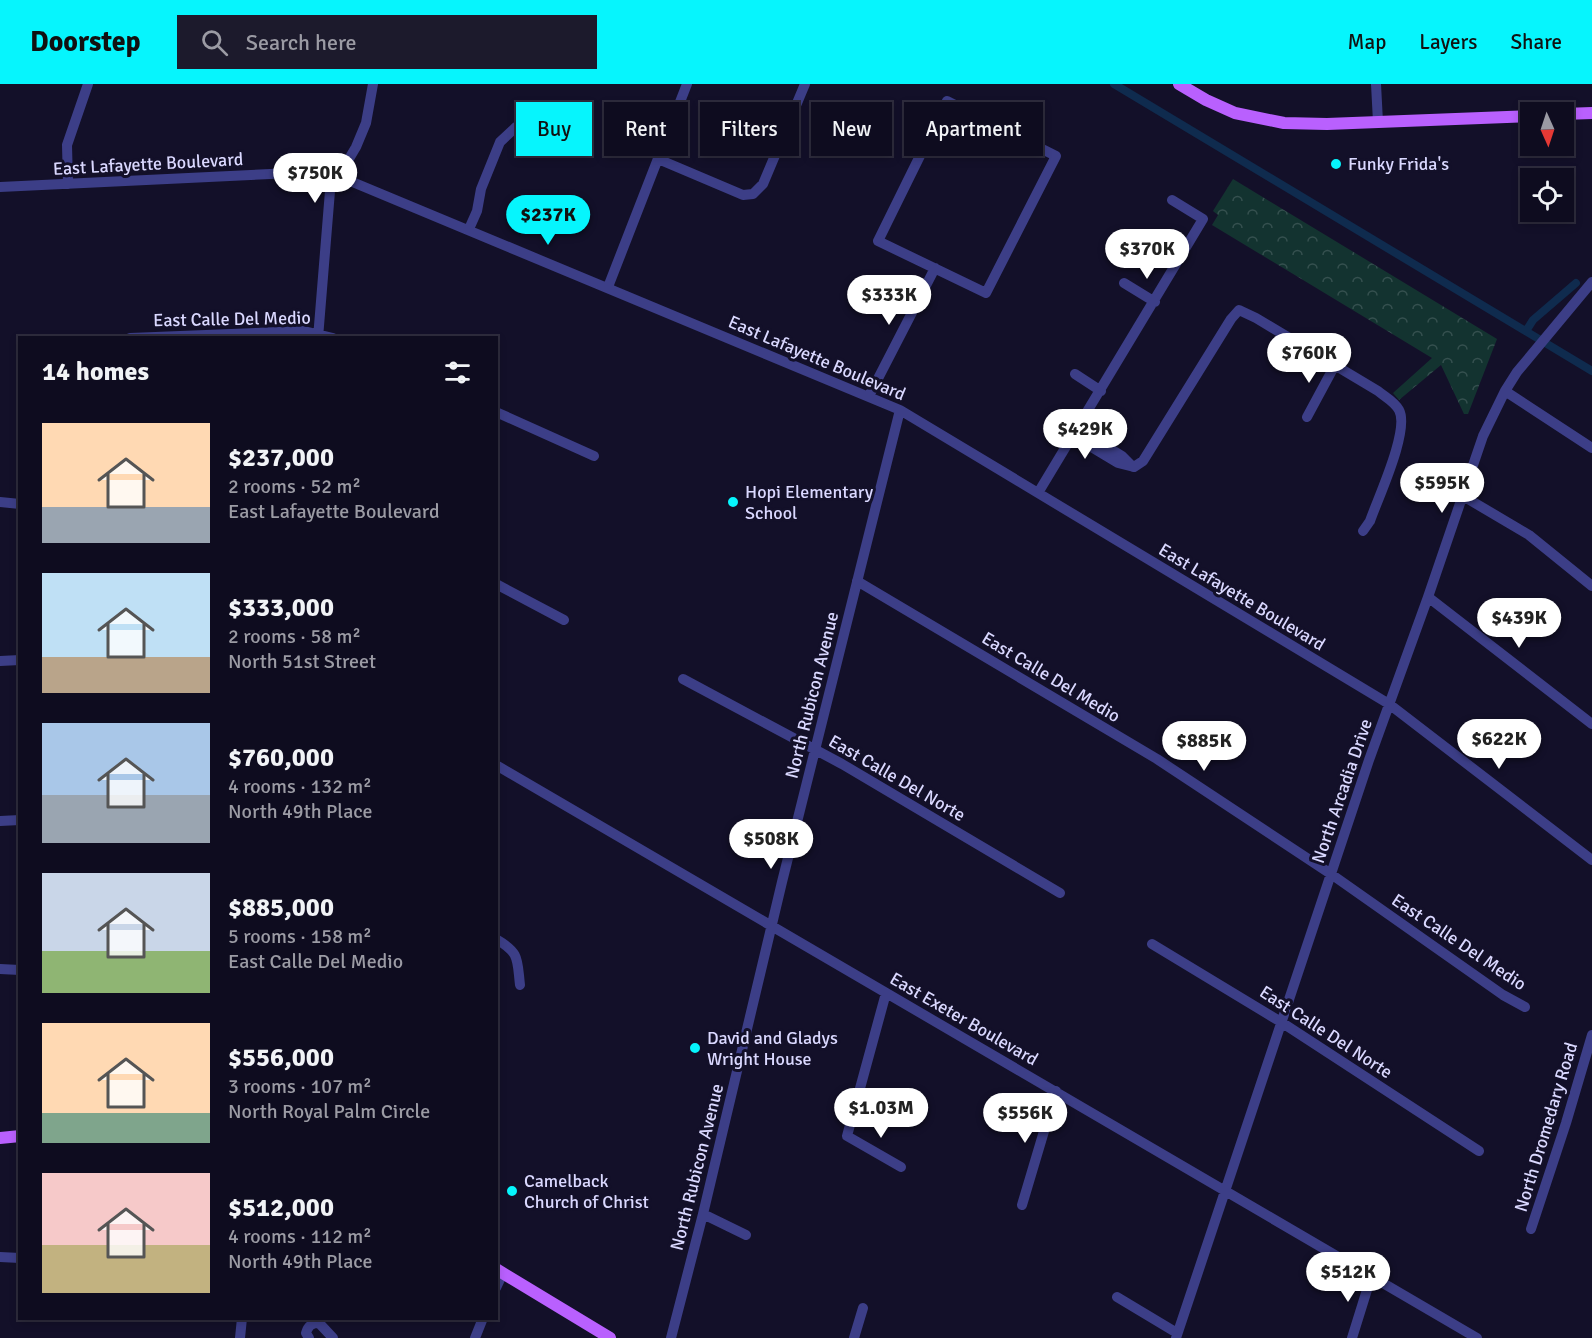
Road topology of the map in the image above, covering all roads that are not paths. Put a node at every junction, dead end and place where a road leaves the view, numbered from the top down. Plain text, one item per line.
1 (88, 84) edge
2 (373, 84) edge
3 (687, 84) edge
4 (805, 84) edge
5 (1179, 84) edge
6 (1376, 84) edge
7 (1592, 113) edge
8 (1574, 114) edge
9 (1520, 116) edge
10 (1378, 122) junction
11 (516, 128) dead end
12 (658, 159) junction
13 (339, 176) junction
14 (68, 184) junction
15 (0, 187) edge
16 (1172, 200) dead end
17 (469, 229) junction
18 (935, 268) junction
19 (1592, 282) edge
20 (1124, 283) dead end
21 (608, 287) junction
22 (1155, 302) junction
23 (319, 335) edge
24 (180, 336) edge
25 (1335, 365) junction
26 (1075, 374) dead end
27 (1101, 391) junction
28 (1505, 391) junction
29 (869, 396) junction
30 (900, 410) junction
31 (498, 413) edge
32 (1307, 417) dead end
33 (1075, 432) junction
34 (1592, 448) edge
35 (594, 456) dead end
36 (1038, 493) junction
37 (1463, 496) junction
38 (0, 502) edge
39 (18, 504) edge
40 (1363, 531) dead end
41 (857, 580) junction
42 (498, 585) edge
43 (1592, 586) edge
44 (1428, 597) junction
45 (564, 620) dead end
46 (18, 660) edge
47 (0, 661) edge
48 (682, 679) dead end
49 (1389, 704) junction
50 (1592, 724) edge
51 (816, 749) junction
52 (498, 766) edge
53 (18, 820) edge
54 (0, 821) edge
55 (1592, 860) edge
56 (1331, 874) junction
57 (1060, 893) dead end
58 (772, 926) junction
59 (498, 940) edge
60 (1152, 944) dead end
61 (0, 969) edge
62 (18, 970) edge
63 (520, 985) dead end
64 (886, 993) junction
65 (1525, 1007) dead end
66 (1281, 1022) junction
67 (1592, 1035) edge
68 (1589, 1055) edge
69 (1056, 1091) junction
70 (18, 1136) edge
71 (0, 1138) edge
72 (1479, 1151) dead end
73 (902, 1167) dead end
74 (1225, 1191) junction
75 (1022, 1205) dead end
76 (703, 1214) junction
77 (1532, 1229) dead end
78 (746, 1235) dead end
79 (0, 1257) edge
80 (18, 1258) edge
81 (500, 1271) edge
82 (1371, 1277) junction
83 (1117, 1297) dead end
84 (863, 1308) dead end
85 (242, 1320) edge
86 (482, 1320) edge
87 (308, 1333) edge
88 (1176, 1335) edge
89 (240, 1338) edge
90 (333, 1338) edge
91 (475, 1338) edge
92 (610, 1338) edge
93 (671, 1338) edge
94 (854, 1338) edge
95 (1352, 1338) edge
96 (1477, 1338) edge

1 - 14 street
2 - 13 street
3 - 12 street
4 - 12 street
5 - 10 main road
6 - 10 street
7 - 8 main road
9 - 10 main road
11 - 17 street
12 - 21 street
13 - 14 street, East Lafayette Boulevard
13 - 17 street, East Lafayette Boulevard
13 - 23 street
14 - 15 street, East Lafayette Boulevard
16 - 22 street
17 - 21 street, East Lafayette Boulevard
18 - 18 street
18 - 29 street
19 - 28 street, North Arcadia Drive
20 - 22 street
21 - 29 street, East Lafayette Boulevard
22 - 27 street
23 - 24 street, East Calle Del Medio
25 - 32 street
25 - 33 street
25 - 40 street
26 - 27 street
27 - 33 street
28 - 34 street
28 - 37 street, North Arcadia Drive
29 - 30 street, East Lafayette Boulevard
30 - 36 street, East Lafayette Boulevard
30 - 41 street, North Rubicon Avenue
31 - 35 street
33 - 36 street
36 - 49 street, East Lafayette Boulevard
37 - 43 street
37 - 44 street, North Arcadia Drive
38 - 39 street
41 - 51 street, North Rubicon Avenue
41 - 56 street, East Calle Del Medio
42 - 45 street
44 - 49 street, North Arcadia Drive
44 - 50 street
46 - 47 street
48 - 51 street, East Calle Del Norte
49 - 55 street, East Lafayette Boulevard
49 - 56 street, North Arcadia Drive
51 - 57 street, East Calle Del Norte
51 - 58 street, North Rubicon Avenue
52 - 58 street, East Exeter Boulevard
53 - 54 street
56 - 65 street, East Calle Del Medio
56 - 66 street, North Arcadia Drive
58 - 64 street, East Exeter Boulevard
58 - 76 street, North Rubicon Avenue
59 - 63 street
60 - 66 street, East Calle Del Norte
61 - 62 street
64 - 69 street, East Exeter Boulevard
64 - 73 street
66 - 72 street, East Calle Del Norte
66 - 74 street, North Arcadia Drive
67 - 68 street, North Dromedary Road
68 - 77 street, North Dromedary Road
69 - 74 street, East Exeter Boulevard
69 - 75 street
70 - 71 main road
74 - 82 street, East Exeter Boulevard
74 - 88 street, North Arcadia Drive
76 - 78 street
76 - 93 street, North Rubicon Avenue
79 - 80 street
81 - 92 main road
82 - 95 street
82 - 96 street, East Exeter Boulevard
83 - 88 street
84 - 94 street
85 - 89 street
86 - 91 street
87 - 90 street

